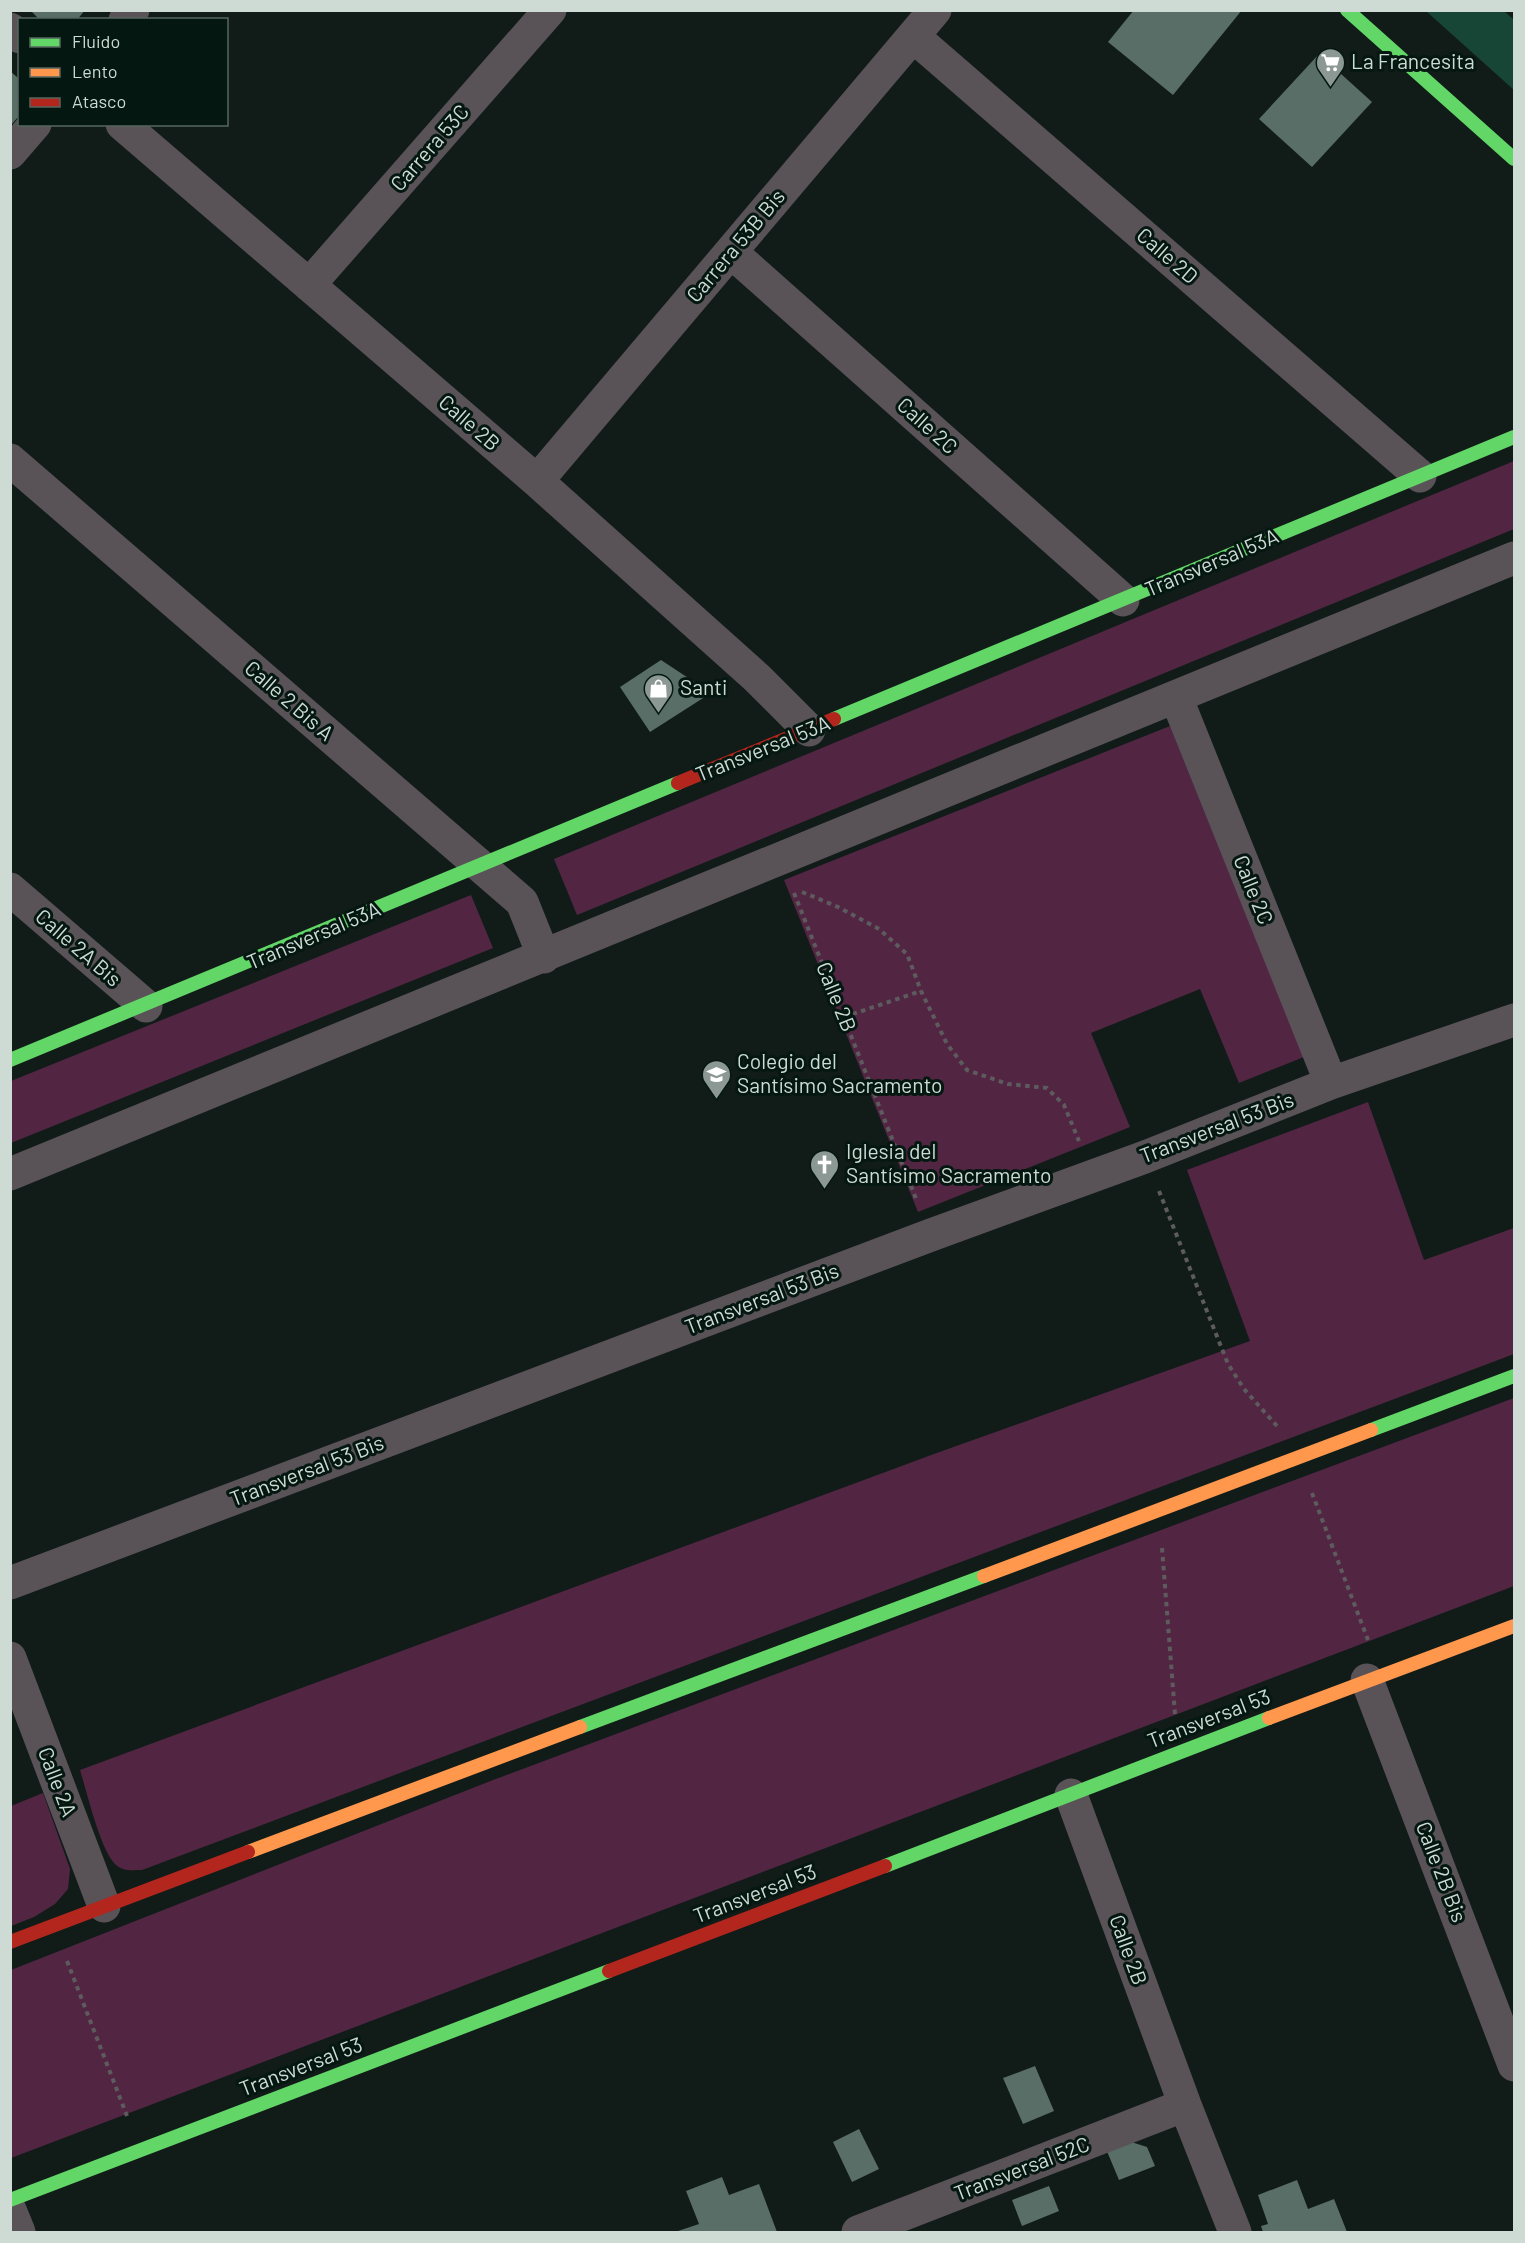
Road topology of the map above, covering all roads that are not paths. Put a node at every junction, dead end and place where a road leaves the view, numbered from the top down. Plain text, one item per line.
1 (550, 10) edge
2 (935, 10) edge
3 (1347, 10) edge
4 (913, 36) junction
5 (33, 126) edge
6 (124, 126) edge
7 (10, 153) edge
8 (1515, 159) edge
9 (731, 252) junction
10 (309, 285) junction
11 (1515, 437) edge
12 (10, 460) edge
13 (1420, 477) junction
14 (537, 481) junction
15 (1515, 558) edge
16 (1123, 600) junction
17 (1176, 697) junction
18 (809, 730) junction
19 (481, 867) junction
20 (10, 889) edge
21 (544, 957) junction
22 (146, 1006) junction
23 (1515, 1020) edge
24 (10, 1060) edge
25 (1331, 1083) junction
26 (10, 1174) edge
27 (1515, 1376) edge
28 (10, 1583) edge
29 (1515, 1626) edge
30 (10, 1658) edge
31 (1375, 1677) junction
32 (1071, 1796) junction
33 (104, 1905) junction
34 (10, 1942) edge
35 (1515, 2065) edge
36 (1185, 2105) junction
37 (10, 2200) edge
38 (10, 2210) edge
39 (19, 2232) edge
40 (858, 2232) edge
41 (1234, 2232) edge

1 - 10 street, Carrera 53C
2 - 4 street, Carrera 53B Bis
3 - 8 street
4 - 9 street, Carrera 53B Bis
4 - 13 street, Calle 2D
5 - 7 street
6 - 10 street, Calle 2B
9 - 14 street, Carrera 53B Bis
9 - 16 street, Calle 2C
10 - 14 street, Calle 2B
11 - 13 street, Transversal 53A
12 - 19 street, Calle 2 Bis A
13 - 16 street, Transversal 53A
14 - 18 street, Calle 2B
15 - 17 street
16 - 18 street, Transversal 53A
17 - 21 street
17 - 25 street, Calle 2C
18 - 19 street, Transversal 53A
19 - 21 street, Calle 2 Bis A
19 - 22 street, Transversal 53A
20 - 22 street, Calle 2A Bis
21 - 26 street
22 - 24 street, Transversal 53A
23 - 25 street, Transversal 53 Bis
25 - 28 street, Transversal 53 Bis
27 - 33 street
29 - 31 street, Transversal 53
30 - 33 street, Calle 2A
31 - 32 street, Transversal 53
31 - 35 street, Calle 2B Bis
32 - 36 street, Calle 2B
32 - 37 street, Transversal 53
33 - 34 street
36 - 40 street, Transversal 52C
36 - 41 street, Calle 2B
38 - 39 street

